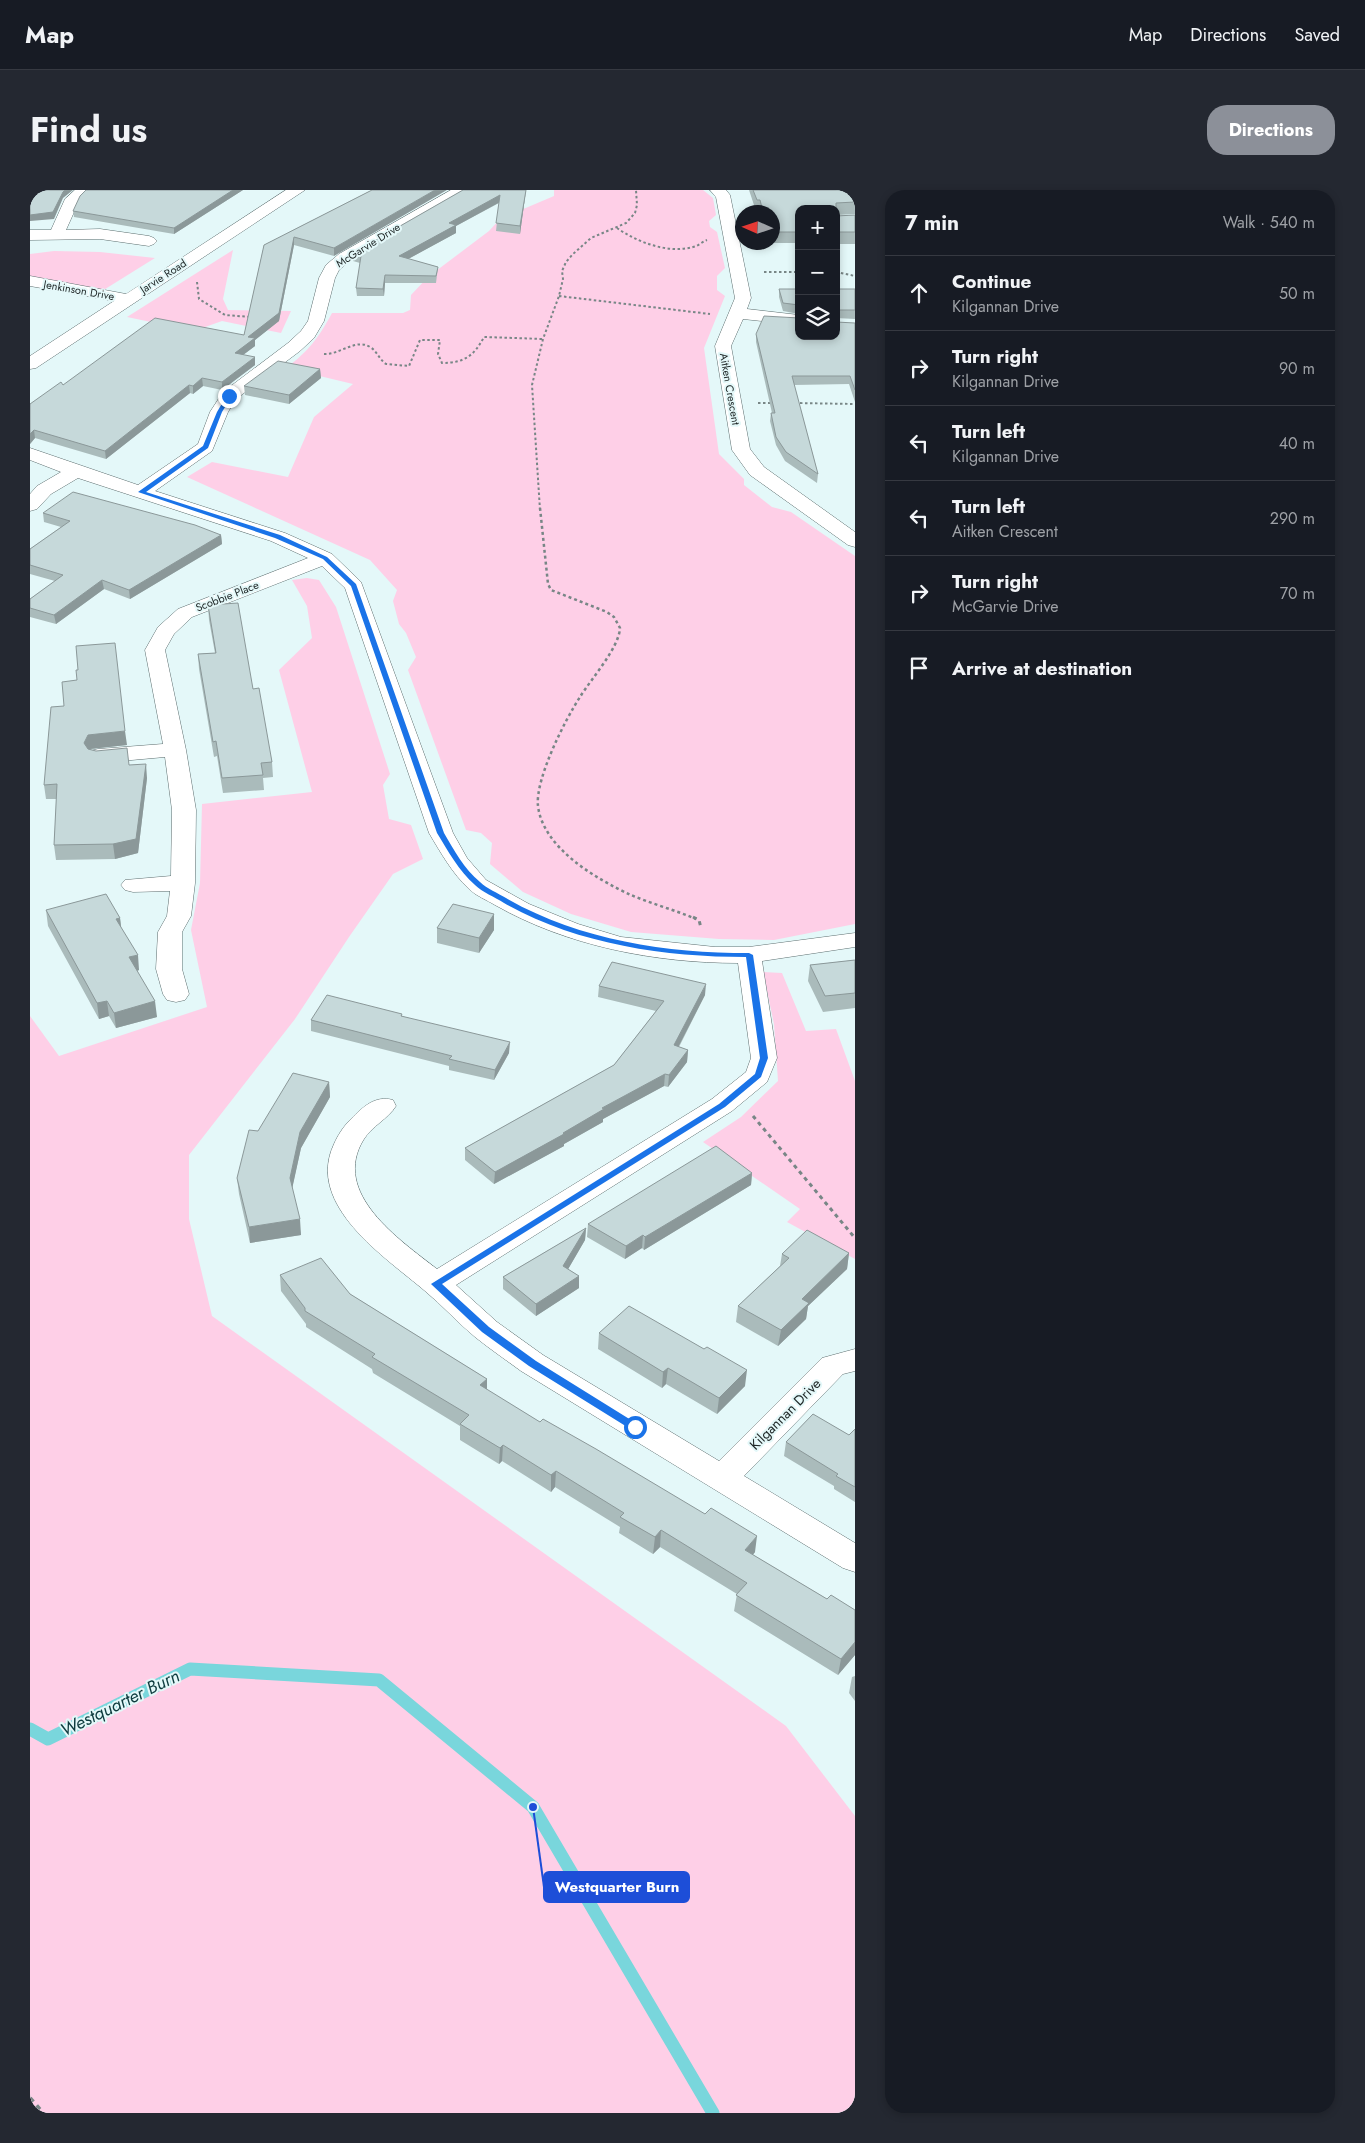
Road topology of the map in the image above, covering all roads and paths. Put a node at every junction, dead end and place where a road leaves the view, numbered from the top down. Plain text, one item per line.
1 (84, 190) edge
2 (298, 190) edge
3 (462, 190) edge
4 (636, 190) edge
5 (717, 190) edge
6 (617, 228) junction
7 (57, 233) junction
8 (30, 235) edge
9 (732, 238) junction
10 (149, 241) dead end
11 (738, 272) junction
12 (795, 272) edge
13 (840, 273) edge
14 (855, 276) edge
15 (197, 280) dead end
16 (30, 281) edge
17 (559, 296) junction
18 (128, 299) junction
19 (736, 316) junction
20 (254, 318) edge
21 (795, 320) edge
22 (543, 339) junction
23 (294, 347) junction
24 (30, 364) edge
25 (732, 402) junction
26 (780, 403) edge
27 (790, 403) edge
28 (855, 404) edge
29 (30, 454) edge
30 (76, 471) junction
31 (141, 492) junction
32 (30, 505) edge
33 (855, 541) edge
34 (325, 558) junction
35 (175, 750) junction
36 (98, 756) edge
37 (183, 883) junction
38 (133, 884) dead end
39 (855, 940) edge
40 (715, 955) junction
41 (749, 955) junction
42 (176, 994) dead end
43 (735, 1095) junction
44 (383, 1106) dead end
45 (855, 1238) edge
46 (436, 1284) junction
47 (855, 1360) edge
48 (722, 1478) junction
49 (855, 1559) edge
50 (30, 2098) edge
51 (44, 2113) edge

1 - 7 street
2 - 18 street, Jarvie Road
3 - 23 street, McGarvie Drive
4 - 6 path
5 - 9 street, Aitken Crescent
6 - 9 path
6 - 17 path
7 - 8 street
7 - 10 street
9 - 11 street, Aitken Crescent
11 - 12 path
11 - 19 street, Aitken Crescent
13 - 14 path
15 - 20 path
16 - 18 street, Jenkinson Drive
17 - 19 path
17 - 22 path
18 - 24 street, Jarvie Road
19 - 21 street
19 - 25 street, Aitken Crescent
22 - 23 path
22 - 40 path
23 - 31 street, McGarvie Drive
25 - 26 path
25 - 33 street, Aitken Crescent
27 - 28 path
29 - 30 street
30 - 31 street
30 - 32 street
31 - 34 street
34 - 35 street, Scobbie Place
34 - 40 street
35 - 36 street
35 - 37 street, Scobbie Place
37 - 38 street
37 - 42 street, Scobbie Place
39 - 41 street
40 - 41 street
41 - 43 street
43 - 45 path
43 - 46 street
44 - 46 street
46 - 48 street
47 - 48 street, Kilgannan Drive
48 - 49 street
50 - 51 path

